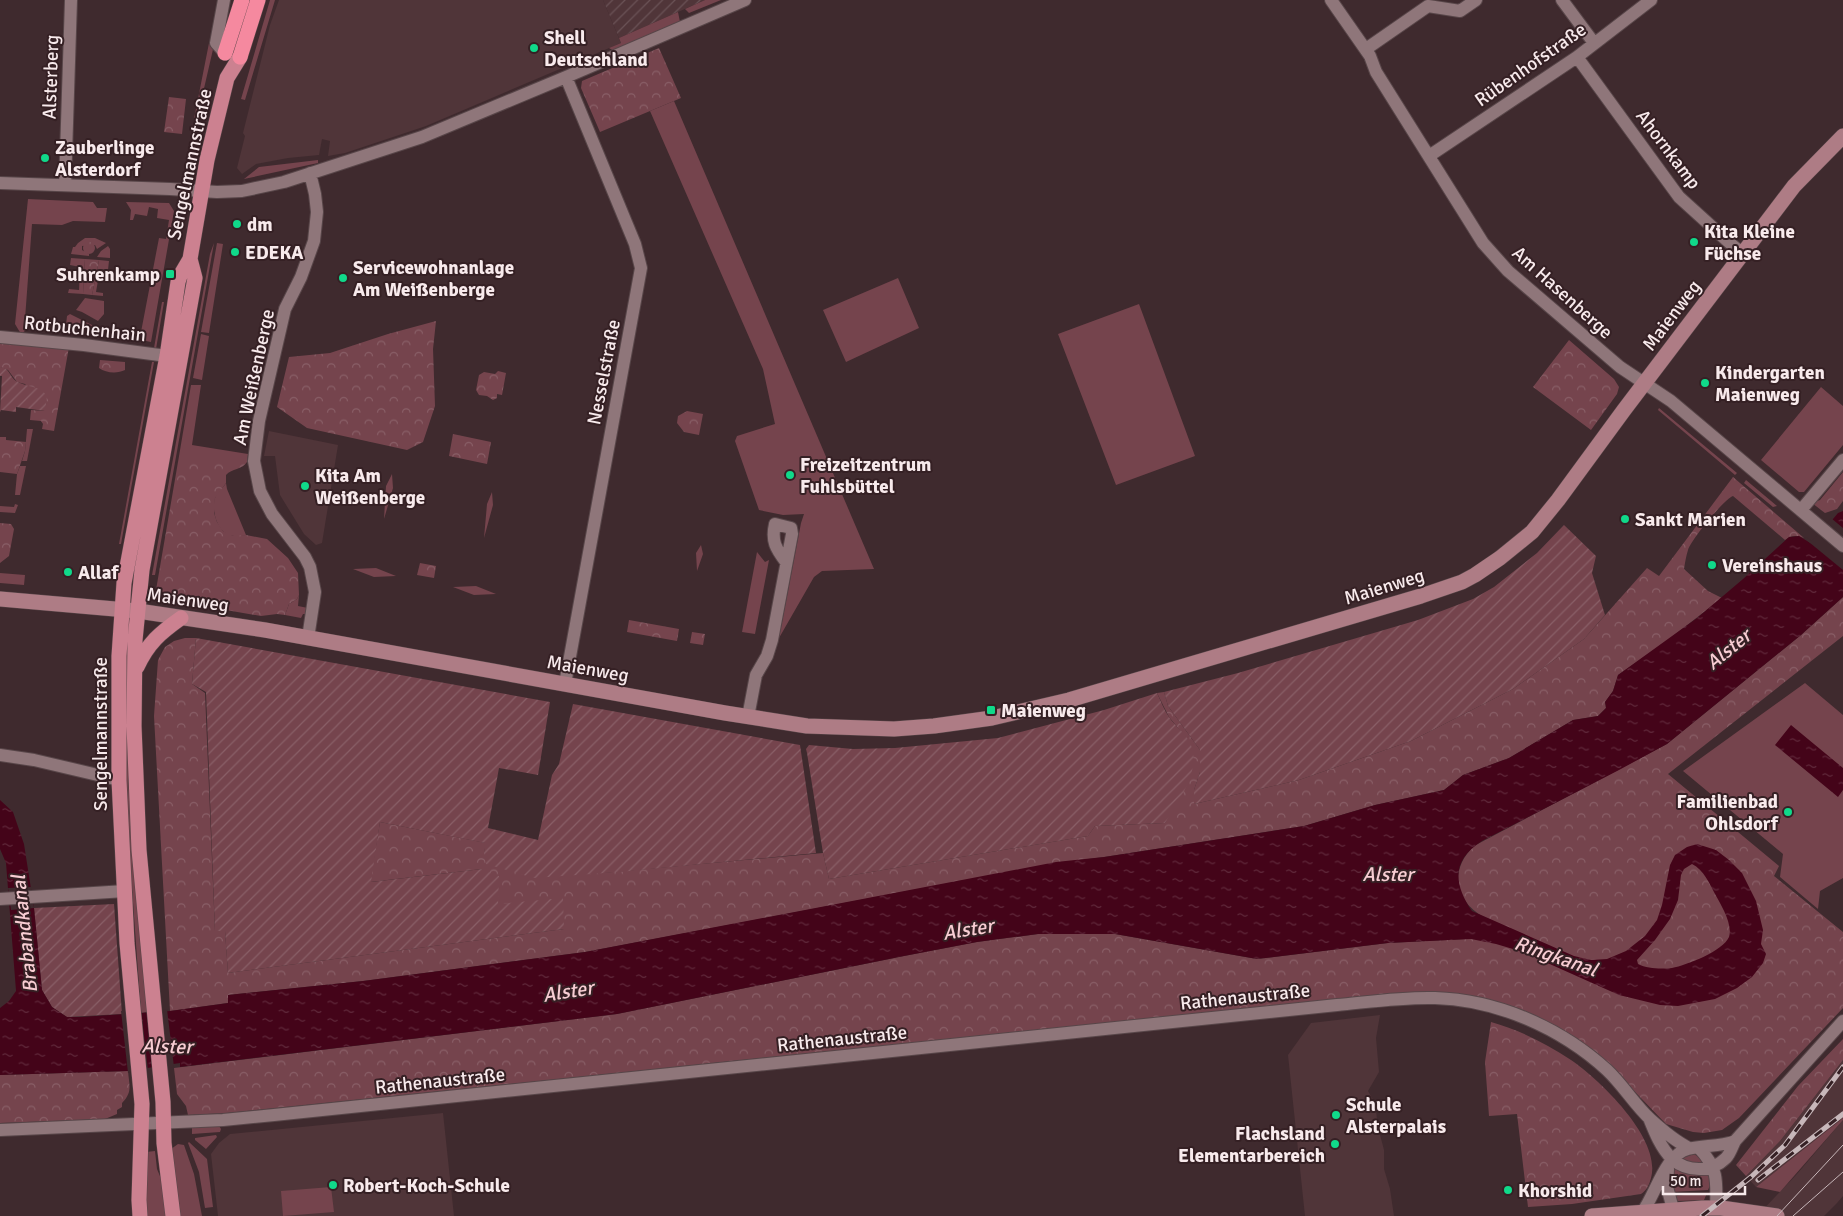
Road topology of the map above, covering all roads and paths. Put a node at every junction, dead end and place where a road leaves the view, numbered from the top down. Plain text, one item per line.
1 (71, 0) edge
2 (224, 0) edge
3 (242, 0) edge
4 (258, 0) edge
5 (745, 0) edge
6 (1331, 0) edge
7 (1476, 0) edge
8 (1562, 0) edge
9 (1651, 0) edge
10 (1594, 43) junction
11 (1366, 49) junction
12 (233, 56) junction
13 (1577, 57) junction
14 (566, 77) junction
15 (1843, 136) edge
16 (1429, 156) junction
17 (310, 174) junction
18 (0, 183) edge
19 (66, 185) junction
20 (202, 191) junction
21 (1742, 254) junction
22 (190, 259) junction
23 (0, 337) edge
24 (167, 356) junction
25 (1644, 384) junction
26 (1843, 460) edge
27 (1801, 510) junction
28 (1843, 546) edge
29 (786, 562) dead end
30 (0, 599) edge
31 (122, 610) junction
32 (138, 611) junction
33 (181, 618) junction
34 (308, 638) junction
35 (135, 670) junction
36 (565, 684) junction
37 (748, 717) junction
38 (0, 755) edge
39 (119, 780) junction
40 (125, 891) junction
41 (4, 899) edge
42 (1843, 1021) edge
43 (1649, 1118) junction
44 (164, 1122) junction
45 (142, 1123) junction
46 (0, 1130) edge
47 (1735, 1141) junction
48 (1694, 1148) junction
49 (1670, 1163) junction
50 (1714, 1167) junction
51 (1716, 1208) junction
52 (1673, 1209) junction
53 (1643, 1211) junction
54 (140, 1216) edge
55 (173, 1216) edge
56 (1592, 1216) edge
57 (1776, 1216) edge

1 - 19 street, Alsterberg
2 - 12 street, Sengelmannstraße
3 - 12 highway, Sengelmannstraße
4 - 12 highway, Sengelmannstraße
5 - 14 street
6 - 11 street, Am Hasenberge
7 - 11 street
8 - 10 street
9 - 10 street, Rübenhofstraße
10 - 13 street, Rübenhofstraße
11 - 16 street, Am Hasenberge
12 - 20 main road, Sengelmannstraße
13 - 16 street, Rübenhofstraße
13 - 21 street, Ahornkamp
14 - 17 street
14 - 36 street, Nesselstraße
15 - 21 street, Maienweg
16 - 25 street, Am Hasenberge
17 - 20 street
17 - 34 street, Am Weißenberge
18 - 19 street
19 - 20 street
20 - 22 main road, Sengelmannstraße
21 - 25 street, Maienweg
22 - 24 main road, Sengelmannstraße
22 - 32 main road, Sengelmannstraße
23 - 24 street, Rotbuchenhain
24 - 31 main road, Sengelmannstraße
25 - 27 street, Am Hasenberge
25 - 37 street, Maienweg
26 - 27 street
27 - 28 street, Am Hasenberge
29 - 37 street
30 - 31 street, Maienweg
31 - 32 street, Maienweg
31 - 39 main road, Sengelmannstraße
32 - 33 street, Maienweg
32 - 35 main road, Sengelmannstraße
33 - 34 street, Maienweg
33 - 35 main road
34 - 36 street, Maienweg
35 - 44 main road, Sengelmannstraße
36 - 37 street, Maienweg
38 - 39 street
39 - 40 main road, Sengelmannstraße
40 - 41 street
40 - 45 main road, Sengelmannstraße
42 - 47 street
43 - 44 street, Rathenaustraße
43 - 48 street, Rathenaustraße
43 - 49 street, Rathenaustraße
44 - 45 street, Rathenaustraße
44 - 55 main road, Sengelmannstraße
45 - 46 street, Rathenaustraße
45 - 54 main road, Sengelmannstraße
47 - 48 street
47 - 50 street
48 - 49 street
48 - 50 street, Rathenaustraße
49 - 50 street
49 - 52 street
49 - 53 street
50 - 51 street
51 - 52 street
51 - 57 street
52 - 53 street
53 - 56 street

